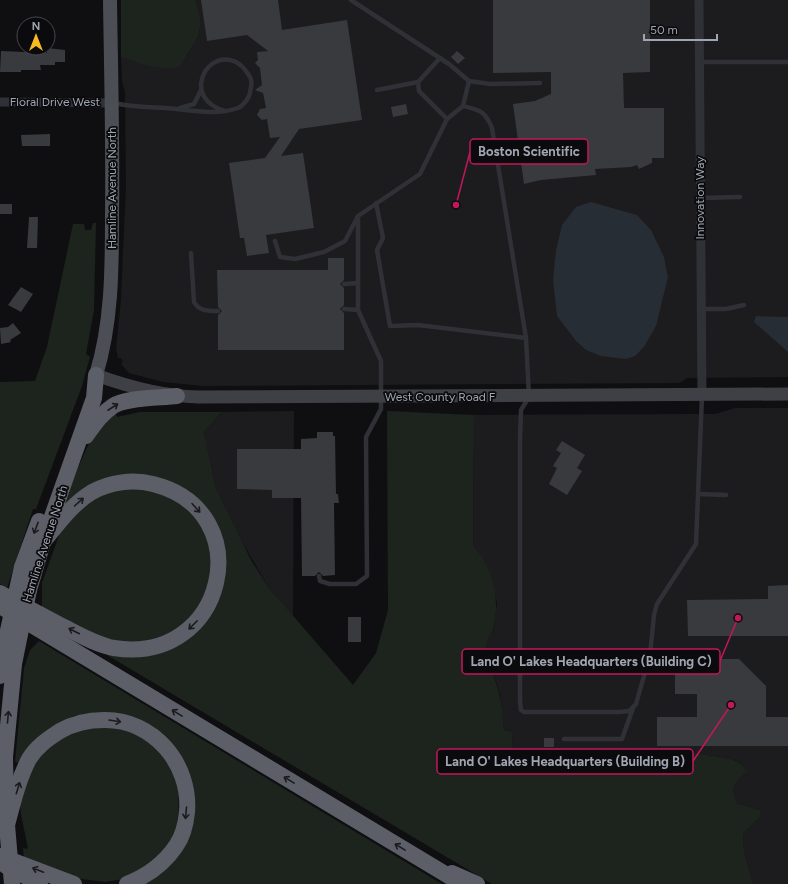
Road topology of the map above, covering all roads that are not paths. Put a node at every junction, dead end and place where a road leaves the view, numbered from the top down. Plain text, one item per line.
1 (110, 0) edge
2 (351, 0) edge
3 (699, 0) edge
4 (440, 58) junction
5 (700, 62) junction
6 (788, 62) edge
7 (469, 81) junction
8 (418, 82) junction
9 (540, 83) dead end
10 (201, 90) junction
11 (377, 90) dead end
12 (0, 102) edge
13 (111, 103) junction
14 (463, 106) junction
15 (178, 109) junction
16 (225, 111) junction
17 (447, 119) junction
18 (740, 197) dead end
19 (700, 198) junction
20 (376, 203) junction
21 (358, 216) junction
22 (275, 241) dead end
23 (191, 253) dead end
24 (344, 284) dead end
25 (358, 284) junction
26 (744, 306) dead end
27 (344, 309) dead end
28 (701, 309) junction
29 (218, 310) dead end
30 (358, 310) junction
31 (526, 338) junction
32 (96, 374) junction
33 (788, 394) edge
34 (177, 396) junction
35 (702, 396) junction
36 (529, 397) junction
37 (382, 398) junction
38 (77, 446) junction
39 (699, 494) junction
40 (726, 495) dead end
41 (43, 542) junction
42 (319, 576) dead end
43 (0, 593) edge
44 (0, 606) edge
45 (8, 659) junction
46 (0, 676) edge
47 (633, 708) junction
48 (564, 739) dead end
49 (7, 825) junction
50 (0, 856) edge
51 (0, 862) edge
52 (434, 867) junction
53 (12, 884) edge
54 (40, 884) edge
55 (74, 884) edge
56 (127, 884) edge
57 (462, 884) edge
58 (477, 884) edge

1 - 13 main road, Hamline Avenue North
2 - 4 lane
3 - 5 street, Innovation Way
4 - 7 lane
4 - 8 lane
5 - 6 lane
5 - 19 street, Innovation Way
7 - 9 lane
7 - 14 lane
8 - 11 lane
8 - 17 lane
10 - 15 lane
10 - 16 lane
10 - 16 lane
12 - 13 street, Floral Drive West
13 - 15 lane
13 - 32 main road, Hamline Avenue North
14 - 17 lane
14 - 31 lane
15 - 16 lane
17 - 20 lane
18 - 19 lane
19 - 28 street, Innovation Way
20 - 21 lane
20 - 31 lane
21 - 22 lane
21 - 25 lane
23 - 29 lane
24 - 25 lane
25 - 30 lane
26 - 28 lane
27 - 30 lane
28 - 35 street, Innovation Way
30 - 37 lane
31 - 36 lane
32 - 34 street, West County Road F
32 - 38 highway, Hamline Avenue North
32 -> 45 highway, Hamline Avenue North, bridge
33 - 35 street, West County Road F
34 - 37 street, West County Road F
38 -> 34 highway
35 - 36 street, West County Road F
35 - 39 lane
36 - 37 street, West County Road F
36 - 47 lane
37 - 42 lane
38 - 41 highway, Hamline Avenue North
39 - 40 lane
39 - 47 lane
41 -> 43 highway
41 - 45 highway, Hamline Avenue North, bridge
52 -> 44 highway
45 - 46 highway, Hamline Avenue North
49 -> 45 highway, Hamline Avenue North
47 - 48 lane
49 - 53 highway, Hamline Avenue North, bridge
49 -> 56 highway
55 -> 50 highway
51 - 54 highway
52 - 57 highway
52 - 58 highway

